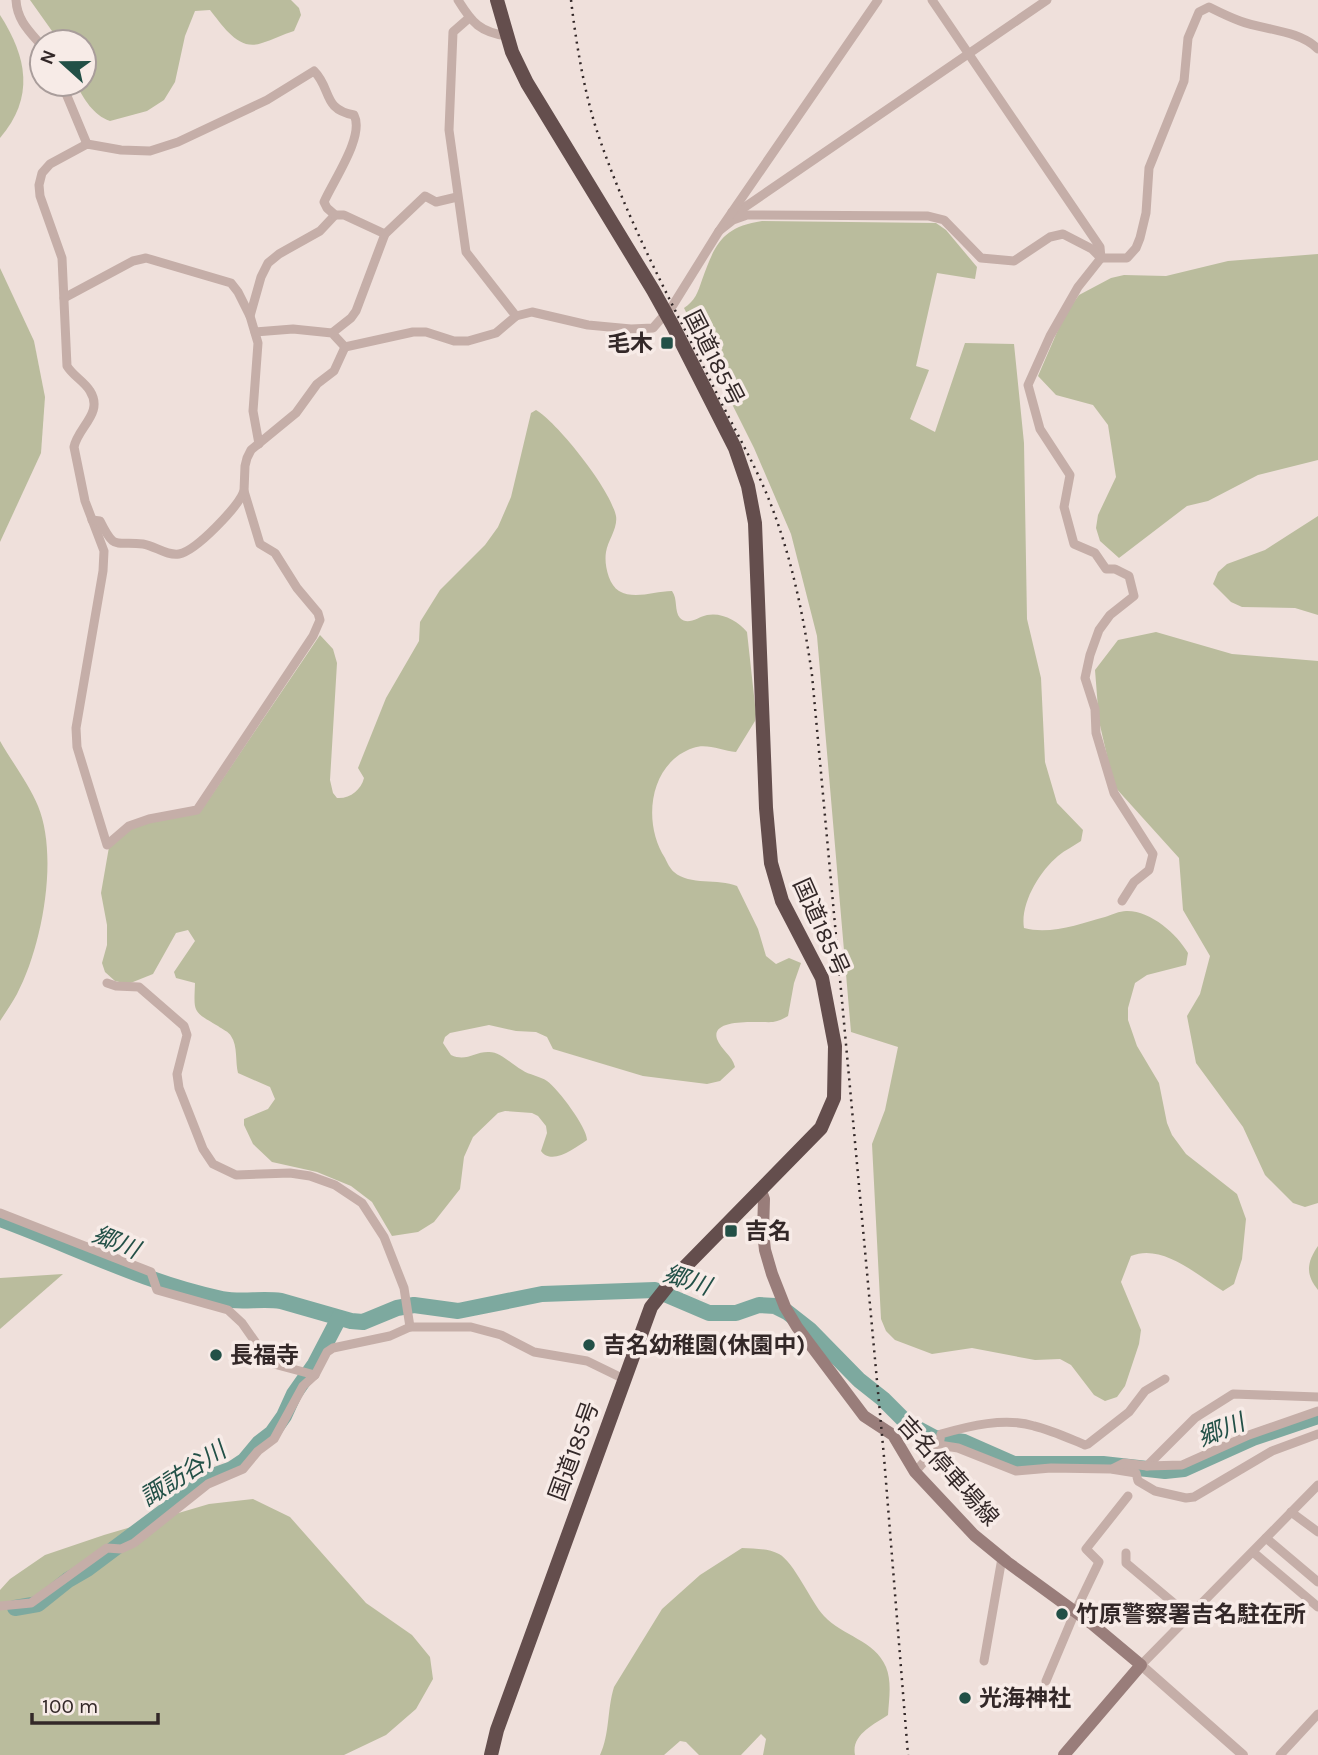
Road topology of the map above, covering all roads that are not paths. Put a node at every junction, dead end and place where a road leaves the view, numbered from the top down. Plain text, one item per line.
1 (16, 0) edge
2 (458, 0) edge
3 (496, 0) edge
4 (878, 0) edge
5 (932, 0) edge
6 (1047, 0) edge
7 (469, 18) junction
8 (28, 30) edge
9 (507, 36) junction
10 (1318, 49) edge
11 (969, 53) junction
12 (68, 98) edge
13 (87, 144) junction
14 (457, 197) junction
15 (732, 212) junction
16 (335, 215) junction
17 (719, 231) junction
18 (385, 234) junction
19 (1101, 258) junction
20 (64, 298) junction
21 (666, 314) junction
22 (250, 316) junction
23 (516, 316) junction
24 (255, 332) junction
25 (332, 333) junction
26 (345, 347) junction
27 (259, 444) junction
28 (244, 491) junction
29 (92, 520) junction
30 (1122, 901) dead end
31 (107, 983) dead end
32 (761, 1191) junction
33 (0, 1213) edge
34 (410, 1327) junction
35 (310, 1375) junction
36 (624, 1379) junction
37 (1165, 1380) dead end
38 (1318, 1396) edge
39 (1318, 1411) edge
40 (1318, 1434) edge
41 (940, 1442) junction
42 (1147, 1466) junction
43 (1116, 1467) junction
44 (915, 1472) junction
45 (1318, 1485) edge
46 (1128, 1496) dead end
47 (1292, 1512) junction
48 (1318, 1532) edge
49 (1266, 1538) junction
50 (1253, 1552) junction
51 (1126, 1553) dead end
52 (1002, 1558) junction
53 (1318, 1581) edge
54 (0, 1606) edge
55 (1318, 1606) edge
56 (1075, 1612) junction
57 (1189, 1616) junction
58 (984, 1661) dead end
59 (1141, 1665) junction
60 (1046, 1681) dead end
61 (1318, 1714) edge
62 (491, 1755) edge
63 (1064, 1755) edge
64 (1243, 1755) edge
65 (1280, 1755) edge

1 - 8 street
2 - 7 street
3 - 9 highway, 国道185号
4 - 15 street
5 - 11 street
6 - 11 street
7 - 9 street
7 - 14 street
9 - 21 highway, 国道185号
10 - 19 street
11 - 15 street
11 - 19 street
12 - 13 street
13 - 16 street
13 - 20 street
14 - 18 street
14 - 23 street
15 - 17 street
16 - 18 street
16 - 22 street
17 - 19 street
17 - 21 street
18 - 25 street
19 - 30 street
20 - 22 street
20 - 29 street
21 - 23 street
21 - 32 highway, 国道185号
22 - 24 street
23 - 26 street
24 - 25 street
24 - 27 street
25 - 26 street
26 - 27 street
27 - 28 street
28 - 29 street
28 - 29 street
31 - 34 street
32 - 36 highway, 国道185号
32 - 44 main road, 吉名停車場線
33 - 35 street
34 - 35 street
34 - 36 street
35 - 54 street
36 - 62 highway, 国道185号
37 - 41 street
38 - 42 street
39 - 42 street
40 - 43 street
41 - 43 street
41 - 44 street
42 - 43 street
44 - 52 main road, 吉名停車場線
45 - 47 street
46 - 56 street
47 - 48 street
47 - 49 street
49 - 50 street
49 - 53 street
50 - 55 street
50 - 57 street
51 - 57 street
52 - 56 main road, 吉名停車場線
52 - 58 street
56 - 59 main road, 吉名停車場線
56 - 60 street
57 - 59 street
59 - 63 main road
59 - 64 street
61 - 65 street

